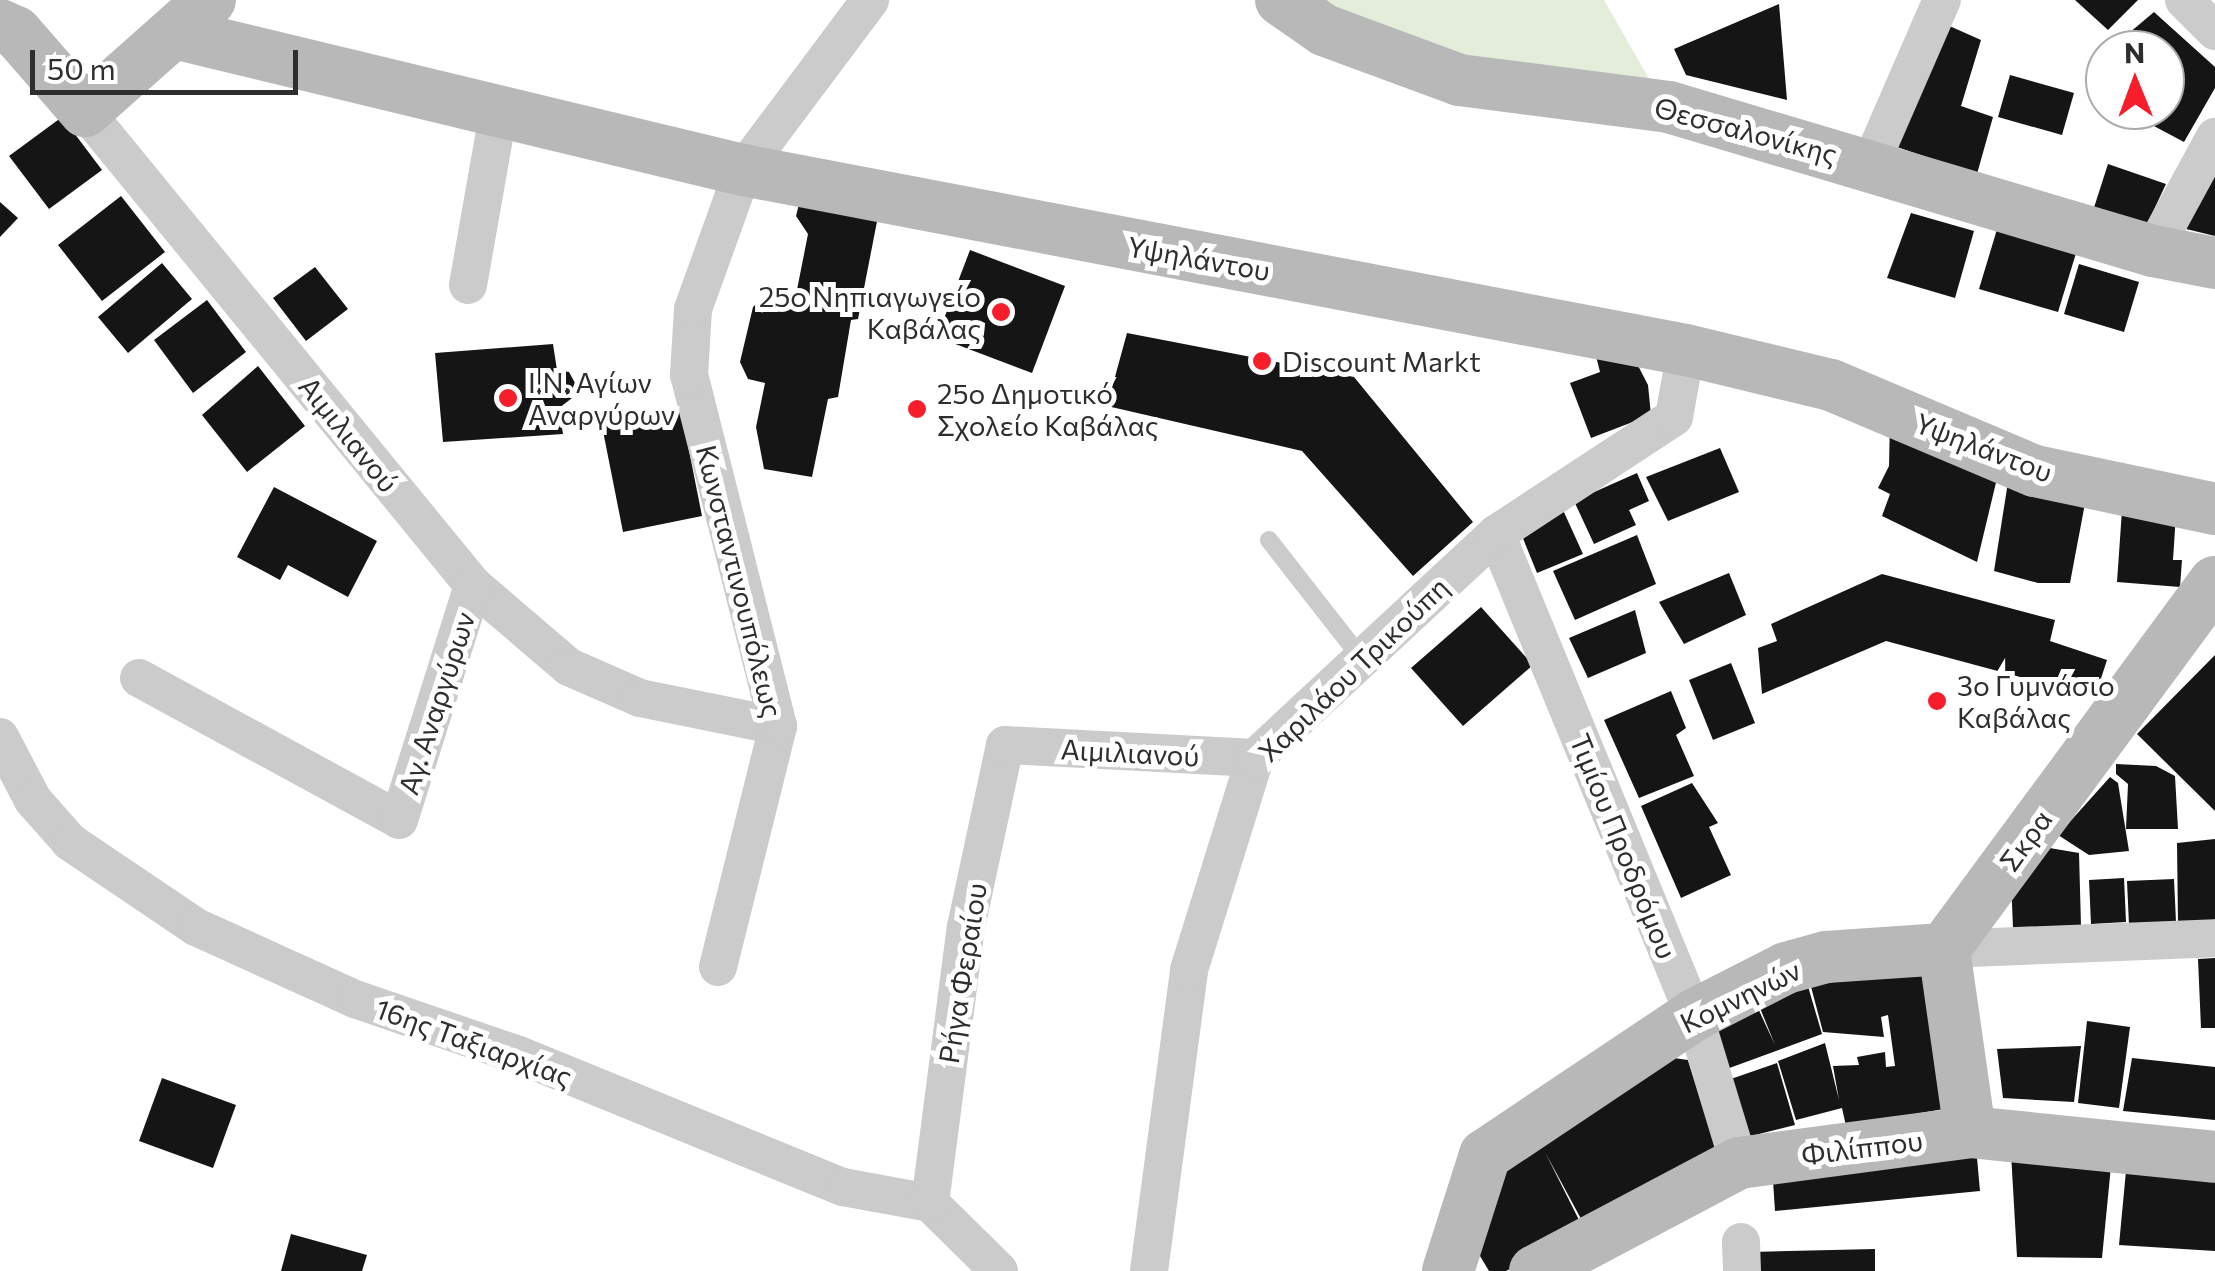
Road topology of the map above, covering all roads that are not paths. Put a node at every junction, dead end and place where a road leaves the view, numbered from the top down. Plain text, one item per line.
1 (870, 0) edge
2 (1281, 0) edge
3 (1942, 0) edge
4 (2184, 0) edge
5 (192, 16) edge
6 (0, 25) edge
7 (2215, 30) edge
8 (85, 111) junction
9 (498, 114) junction
10 (2215, 137) edge
11 (1871, 163) junction
12 (743, 170) junction
13 (2153, 250) junction
14 (2215, 263) edge
15 (468, 285) dead end
16 (1686, 350) junction
17 (2215, 510) edge
18 (1496, 534) junction
19 (1269, 540) dead end
20 (2215, 582) edge
21 (473, 586) junction
22 (1362, 659) junction
23 (139, 678) dead end
24 (778, 726) junction
25 (0, 737) edge
26 (1005, 746) joint
27 (1255, 758) junction
28 (2215, 938) edge
29 (1944, 950) junction
30 (718, 966) dead end
31 (1694, 1014) junction
32 (1970, 1132) junction
33 (2215, 1157) edge
34 (1739, 1163) junction
35 (930, 1203) junction
36 (999, 1271) edge
37 (1149, 1271) edge
38 (1448, 1271) edge
39 (1535, 1271) edge

1 - 12 street, Κωνσταντινουπόλεως
2 - 11 street, Θεσσαλονίκης
3 - 11 street
4 - 7 street
5 - 8 street
5 - 9 street, Υψηλάντου
6 - 8 street, Αιμιλιανού
8 - 21 street, Αιμιλιανού
9 - 12 street, Υψηλάντου
9 - 15 street
10 - 13 street
11 - 13 street, Θεσσαλονίκης
12 - 16 street, Υψηλάντου
12 - 24 street, Κωνσταντινουπόλεως
13 - 14 street, Θεσσαλονίκης
16 - 17 street, Υψηλάντου
16 - 18 street, Χαριλάου Τρικούπη
18 - 22 street, Χαριλάου Τρικούπη
18 - 31 street, Τιμίου Προδρόμου
19 - 22 lane
20 - 29 street, Σκρα
21 - 23 street, Αγ. Αναργύρων
21 - 24 street, Αιμιλιανού
22 - 27 street, Χαριλάου Τρικούπη
24 - 30 street, Κωνσταντινουπόλεως
25 - 35 street, 16ης Ταξιαρχίας
26 - 27 street, Αιμιλιανού
26 - 35 street, Ρήγα Φεραίου
27 - 37 street, Χαριλάου Τρικούπη
28 - 29 street, Κομνηνών
29 - 31 street, Κομνηνών
29 - 32 street
31 - 34 street, Τιμίου Προδρόμου
31 - 38 street, Κομνηνών
32 - 33 street, Φιλίππου
32 - 34 street, Φιλίππου
34 - 39 street, Φιλίππου
35 - 36 street

